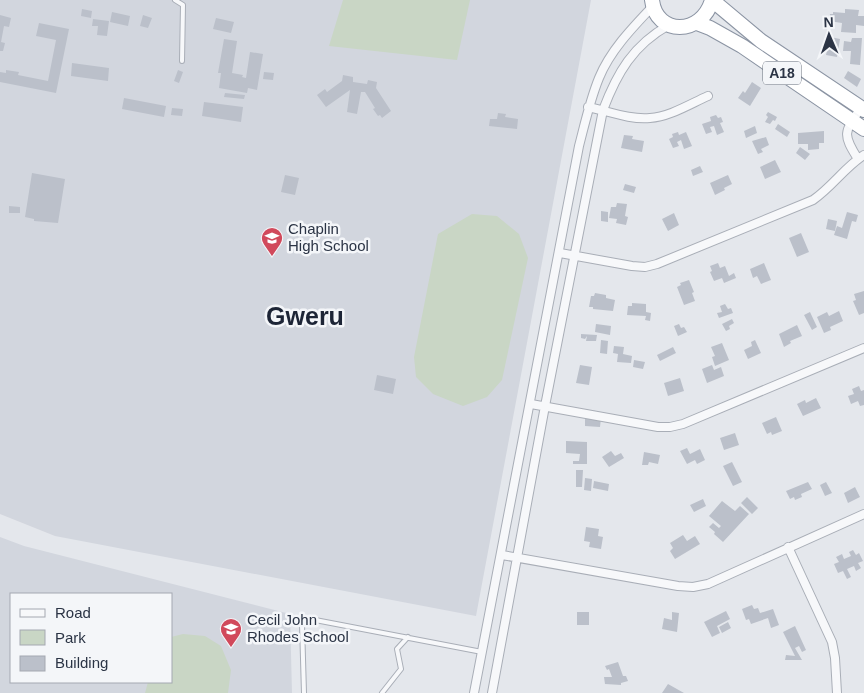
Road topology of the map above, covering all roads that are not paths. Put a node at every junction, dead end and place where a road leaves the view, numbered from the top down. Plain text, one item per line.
1 (175, 0) edge
2 (712, 0) edge
3 (652, 3) edge
4 (696, 23) junction
5 (669, 25) junction
6 (182, 61) dead end
7 (708, 96) dead end
8 (588, 107) junction
9 (863, 109) edge
10 (603, 110) junction
11 (858, 125) edge
12 (861, 157) edge
13 (560, 253) junction
14 (575, 256) junction
15 (864, 348) edge
16 (531, 404) junction
17 (545, 406) junction
18 (864, 514) edge
19 (788, 547) junction
20 (502, 555) junction
21 (516, 558) junction
22 (408, 637) junction
23 (482, 652) junction
24 (304, 693) edge
25 (382, 693) edge
26 (474, 693) edge
27 (492, 693) edge
28 (837, 693) edge

1 - 6 lane
2 - 4 highway, A18
2 - 9 highway, A18
3 - 5 highway
3 - 8 street
4 - 5 highway, A18
4 - 11 highway, A18
5 - 10 street
7 - 10 street
8 - 10 street
8 - 13 street
9 - 11 street
10 - 14 street
11 - 12 street
12 - 14 street
13 - 14 street
13 - 16 street
14 - 17 street
15 - 17 street
16 - 17 street
16 - 20 street
17 - 21 street
18 - 19 street
19 - 21 street
19 - 28 street
20 - 21 street
20 - 23 street
21 - 27 street
22 - 23 lane
22 - 24 lane
22 - 25 lane
23 - 26 street

